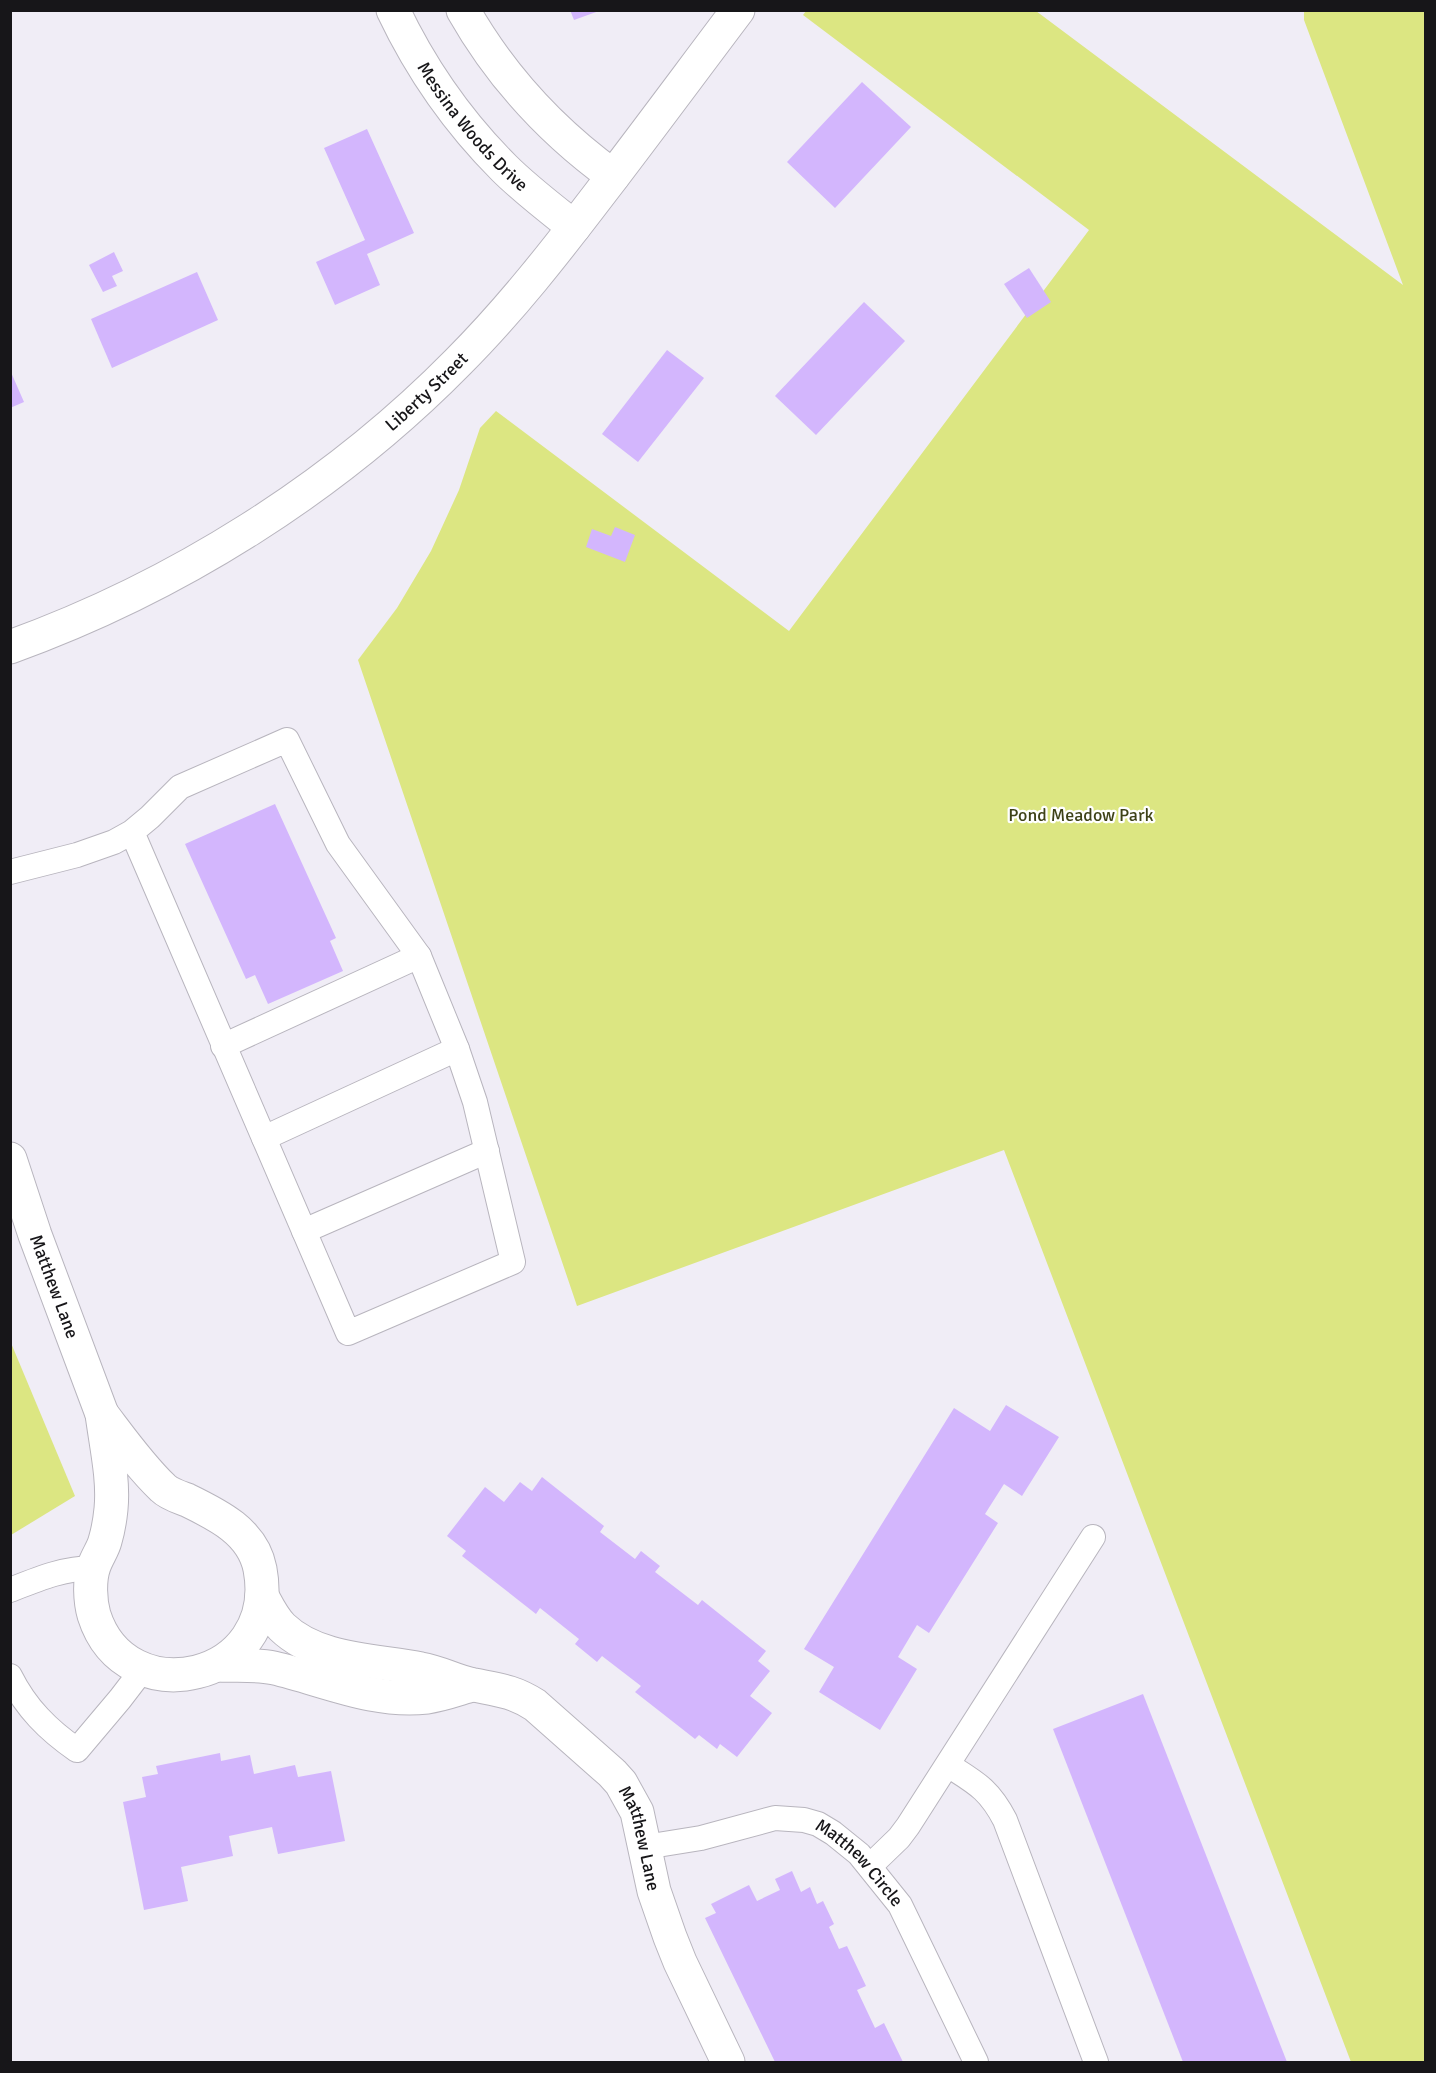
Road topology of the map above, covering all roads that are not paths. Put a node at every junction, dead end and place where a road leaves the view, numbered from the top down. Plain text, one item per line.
1 (393, 10) edge
2 (463, 10) edge
3 (738, 10) edge
4 (613, 176) junction
5 (574, 227) junction
6 (10, 647) edge
7 (132, 832) junction
8 (10, 872) edge
9 (419, 956) junction
10 (223, 1046) junction
11 (457, 1049) junction
12 (264, 1138) junction
13 (487, 1151) junction
14 (10, 1159) edge
15 (304, 1231) junction
16 (102, 1414) junction
17 (1093, 1537) dead end
18 (93, 1568) junction
19 (10, 1590) edge
20 (262, 1596) junction
21 (219, 1665) junction
22 (142, 1669) junction
23 (10, 1676) edge
24 (472, 1685) junction
25 (948, 1765) junction
26 (645, 1847) junction
27 (870, 1866) junction
28 (728, 2062) edge
29 (976, 2062) edge
30 (1096, 2062) edge

1 - 5 street, Messina Woods Drive
2 - 4 street
3 - 4 street, Liberty Street
4 - 5 street, Liberty Street
5 - 6 street, Liberty Street
7 - 8 lane
7 - 9 lane
7 - 10 lane
9 - 10 lane
9 - 11 lane
10 - 12 lane
11 - 12 lane
11 - 13 lane
12 - 15 lane
13 - 15 lane
13 - 15 lane
14 - 16 street, Matthew Lane
16 - 18 street
16 - 20 street
17 - 25 lane
18 - 19 lane
18 - 22 street
20 - 21 street
20 - 24 street, Matthew Lane
21 - 22 street
21 - 24 street, Matthew Lane
22 - 23 lane
24 - 26 street, Matthew Lane
25 - 27 lane
25 - 30 lane
26 - 27 lane, Matthew Circle
26 - 28 street, Matthew Lane
27 - 29 lane, Matthew Circle

